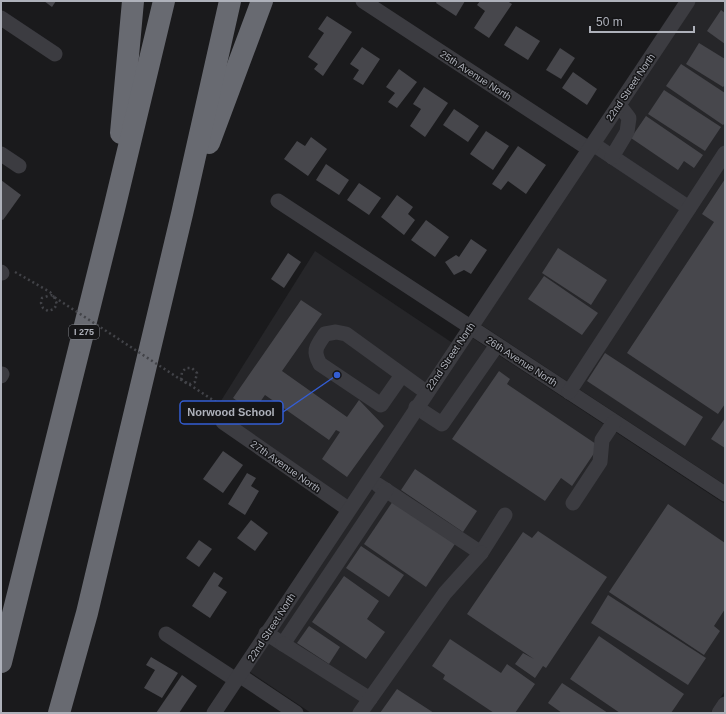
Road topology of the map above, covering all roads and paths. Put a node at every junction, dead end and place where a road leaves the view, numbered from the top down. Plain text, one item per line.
1 (133, 1) edge
2 (164, 1) edge
3 (230, 1) edge
4 (262, 1) edge
5 (363, 1) edge
6 (688, 1) edge
7 (1, 18) edge
8 (55, 54) dead end
9 (619, 105) junction
10 (591, 146) junction
11 (725, 153) edge
12 (1, 154) edge
13 (612, 157) junction
14 (19, 166) dead end
15 (278, 201) dead end
16 (689, 208) junction
17 (114, 209) junction
18 (182, 214) junction
19 (2, 273) edge
20 (469, 327) junction
21 (497, 345) junction
22 (402, 375) junction
23 (426, 392) junction
24 (569, 392) junction
25 (416, 407) junction
26 (223, 422) joint
27 (614, 422) junction
28 (369, 479) junction
29 (386, 490) junction
30 (725, 494) edge
31 (573, 503) dead end
32 (348, 510) junction
33 (505, 515) dead end
34 (335, 530) junction
35 (351, 542) junction
36 (481, 553) junction
37 (318, 556) junction
38 (334, 566) junction
39 (303, 578) junction
40 (321, 586) junction
41 (285, 605) junction
42 (302, 614) junction
43 (266, 633) junction
44 (166, 634) dead end
45 (283, 644) junction
46 (1, 662) edge
47 (237, 678) junction
48 (370, 699) junction
49 (725, 704) edge
50 (59, 713) edge
51 (214, 713) edge
52 (296, 713) edge
53 (360, 713) edge
54 (719, 713) edge

1 - 17 highway
2 - 17 highway, I 275
3 - 18 highway
4 - 18 highway
5 - 10 street, 25th Avenue North
6 - 9 street, 22nd Street North
7 - 8 street
9 - 10 street, 22nd Street North
9 - 13 street
10 - 13 street, 25th Avenue North
10 - 20 street, 22nd Street North
11 - 16 street
12 - 14 street
13 - 16 street, 25th Avenue North
15 - 20 street, 26th Avenue North
16 - 24 street
17 - 46 highway, I 275
18 - 50 highway
19 - 26 path, bridge
20 - 21 street, 26th Avenue North
20 - 23 street, 22nd Street North
21 - 24 street, 26th Avenue North
21 - 25 street
22 - 22 street
22 - 23 street
23 - 25 street, 22nd Street North
24 - 27 street, 26th Avenue North
25 - 28 street, 22nd Street North
26 - 32 street, 27th Avenue North
27 - 30 street, 26th Avenue North
27 - 31 street
28 - 29 street
28 - 32 street, 22nd Street North
29 - 35 street
29 - 36 street
32 - 34 street, 22nd Street North
33 - 36 street
34 - 35 street
34 - 37 street, 22nd Street North
35 - 38 street
36 - 48 street
37 - 38 street
37 - 39 street, 22nd Street North
38 - 40 street
39 - 40 street
39 - 41 street, 22nd Street North
40 - 42 street
41 - 42 street
41 - 43 street, 22nd Street North
42 - 45 street
43 - 45 street
43 - 47 street, 22nd Street North
44 - 47 street
45 - 48 street
47 - 51 street, 22nd Street North
47 - 52 street
48 - 53 street
49 - 54 street

